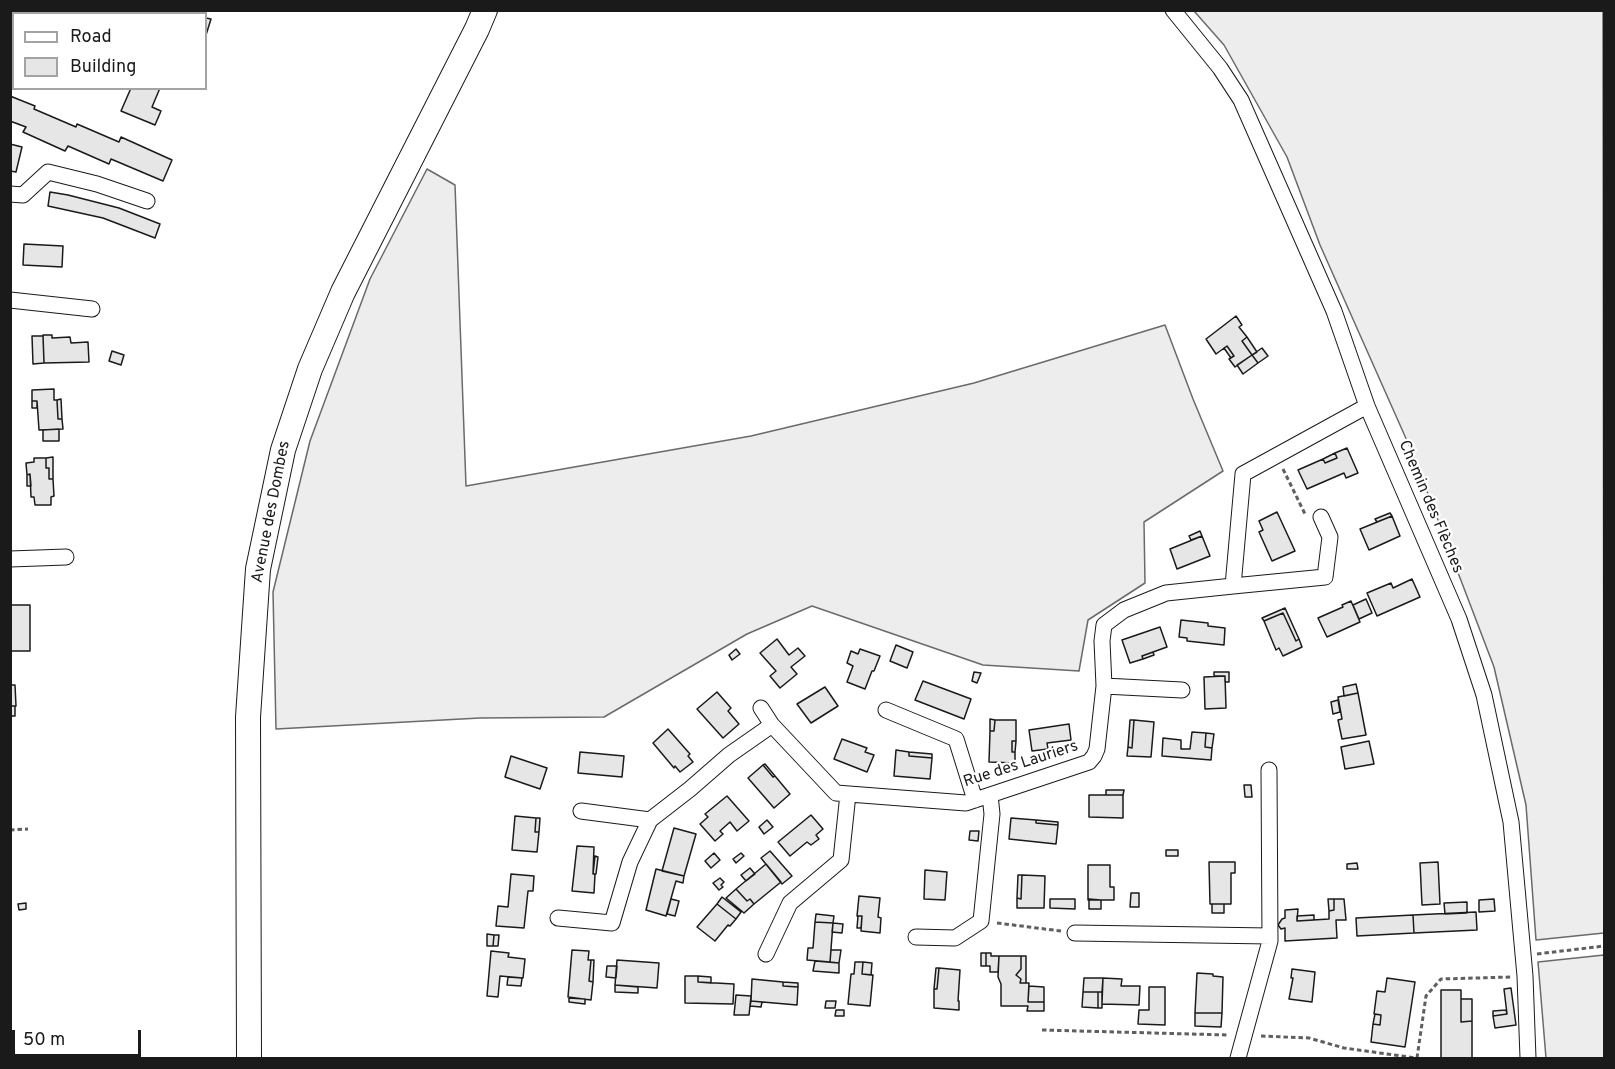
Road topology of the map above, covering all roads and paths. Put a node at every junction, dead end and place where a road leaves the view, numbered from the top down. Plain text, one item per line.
1 (486, 10) edge
2 (1173, 10) edge
3 (10, 194) edge
4 (147, 201) dead end
5 (10, 300) edge
6 (92, 309) dead end
7 (1367, 406) junction
8 (1276, 456) junction
9 (1321, 517) joint
10 (66, 557) dead end
11 (10, 559) edge
12 (1233, 586) junction
13 (1104, 686) junction
14 (1182, 690) dead end
15 (761, 708) dead end
16 (886, 710) dead end
17 (772, 725) junction
18 (1269, 770) dead end
19 (848, 794) junction
20 (982, 797) junction
21 (581, 811) dead end
22 (650, 820) junction
23 (28, 829) dead end
24 (10, 830) edge
25 (558, 918) dead end
26 (981, 921) junction
27 (1075, 933) joint
28 (1270, 936) junction
29 (916, 937) dead end
30 (1605, 946) edge
31 (766, 954) dead end
32 (1523, 955) junction
33 (1525, 976) junction
34 (249, 1059) edge
35 (1238, 1059) edge
36 (1417, 1059) edge
37 (1528, 1059) edge

1 - 34 main road, Avenue des Dombes
2 - 7 street, Chemin des Flèches
3 - 4 street
5 - 6 street
7 - 8 street
7 - 32 street, Chemin des Flèches
8 - 9 path
8 - 12 street
9 - 12 street
10 - 11 street
12 - 13 street, Rue des Lauriers
13 - 14 street
13 - 20 street, Rue des Lauriers
15 - 17 street, Rue des Lauriers
16 - 20 street
17 - 19 street, Rue des Lauriers
17 - 22 street
18 - 28 street
19 - 20 street, Rue des Lauriers
19 - 31 street
20 - 26 street
21 - 22 street
22 - 25 street
23 - 24 path
26 - 27 path
26 - 29 street
27 - 28 street
28 - 35 street
30 - 32 path
32 - 33 street, Chemin des Flèches
33 - 36 path
33 - 37 street, Chemin des Flèches

